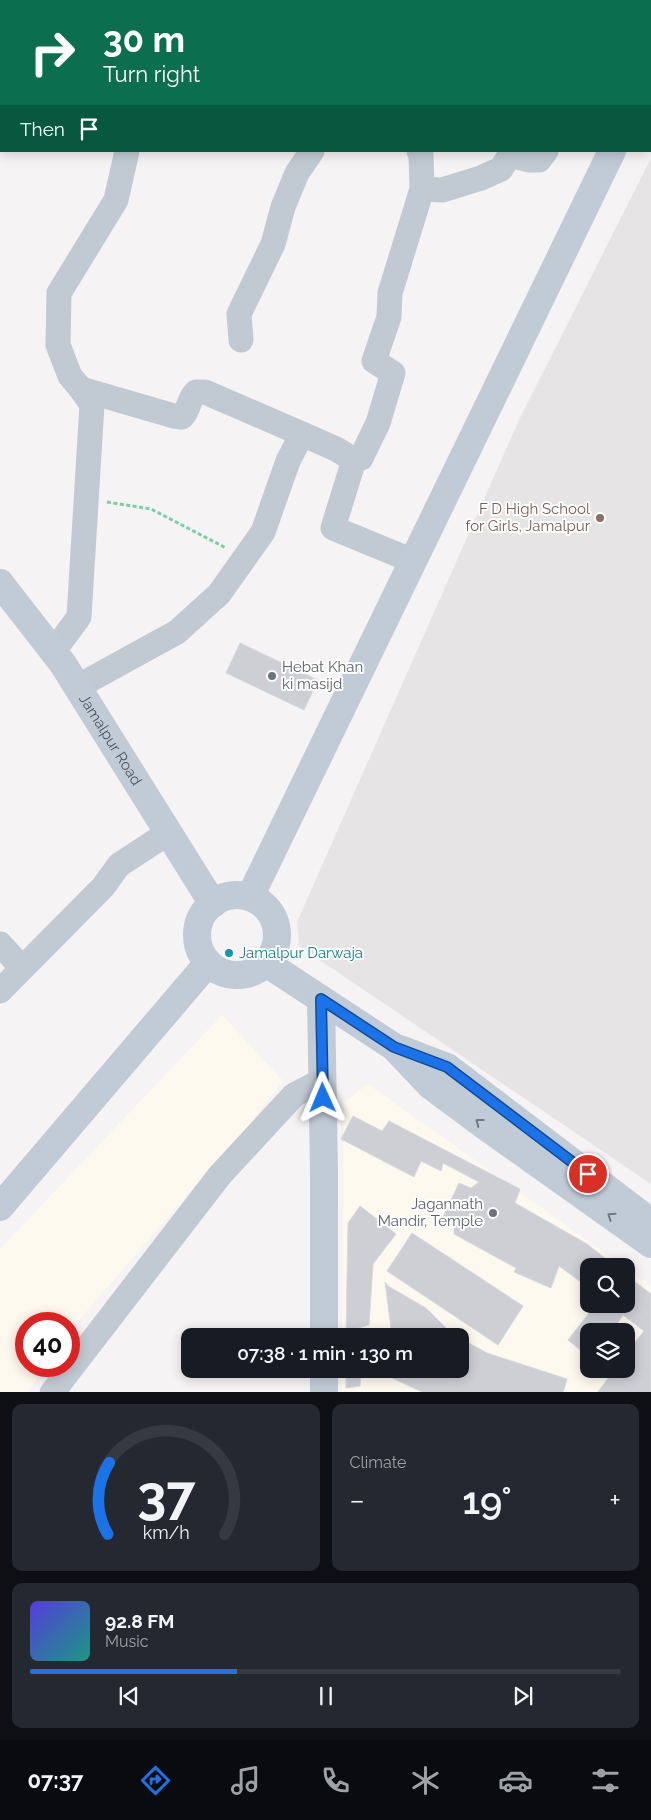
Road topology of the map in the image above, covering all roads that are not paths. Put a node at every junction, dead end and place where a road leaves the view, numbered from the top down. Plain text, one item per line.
1 (127, 152) edge
2 (311, 152) edge
3 (420, 152) edge
4 (545, 152) edge
5 (612, 152) edge
6 (422, 189) junction
7 (241, 340) dead end
8 (82, 389) junction
9 (302, 434) junction
10 (354, 460) junction
11 (413, 561) junction
12 (0, 583) edge
13 (53, 652) junction
14 (77, 687) junction
15 (168, 833) junction
16 (250, 897) junction
17 (213, 904) junction
18 (0, 944) edge
19 (208, 963) junction
20 (266, 963) junction
21 (22, 968) junction
22 (0, 991) edge
23 (321, 999) junction
24 (394, 1047) junction
25 (323, 1080) junction
26 (0, 1207) edge
27 (651, 1222) edge
28 (651, 1244) edge
29 (324, 1328) edge
30 (324, 1378) edge
31 (52, 1392) edge
32 (324, 1392) edge

1 - 8 street
2 - 7 street
3 - 6 street
4 - 6 street
5 - 11 street
6 - 10 street
8 - 9 street
8 - 13 street
9 - 10 street
9 - 14 street
10 - 11 street
11 - 16 street
12 - 13 street, Jamalpur Road
13 - 14 street, Jamalpur Road
14 - 15 street, Jamalpur Road
15 - 17 street, Jamalpur Road
15 - 21 street
16 - 17 street
16 - 20 street
17 - 19 street
18 - 21 street
19 - 20 street
19 - 26 street
20 - 23 street
21 - 22 street
23 - 24 street
23 - 25 street
24 - 27 street
28 -> 24 street
25 - 29 street
25 - 31 street
30 - 32 street

